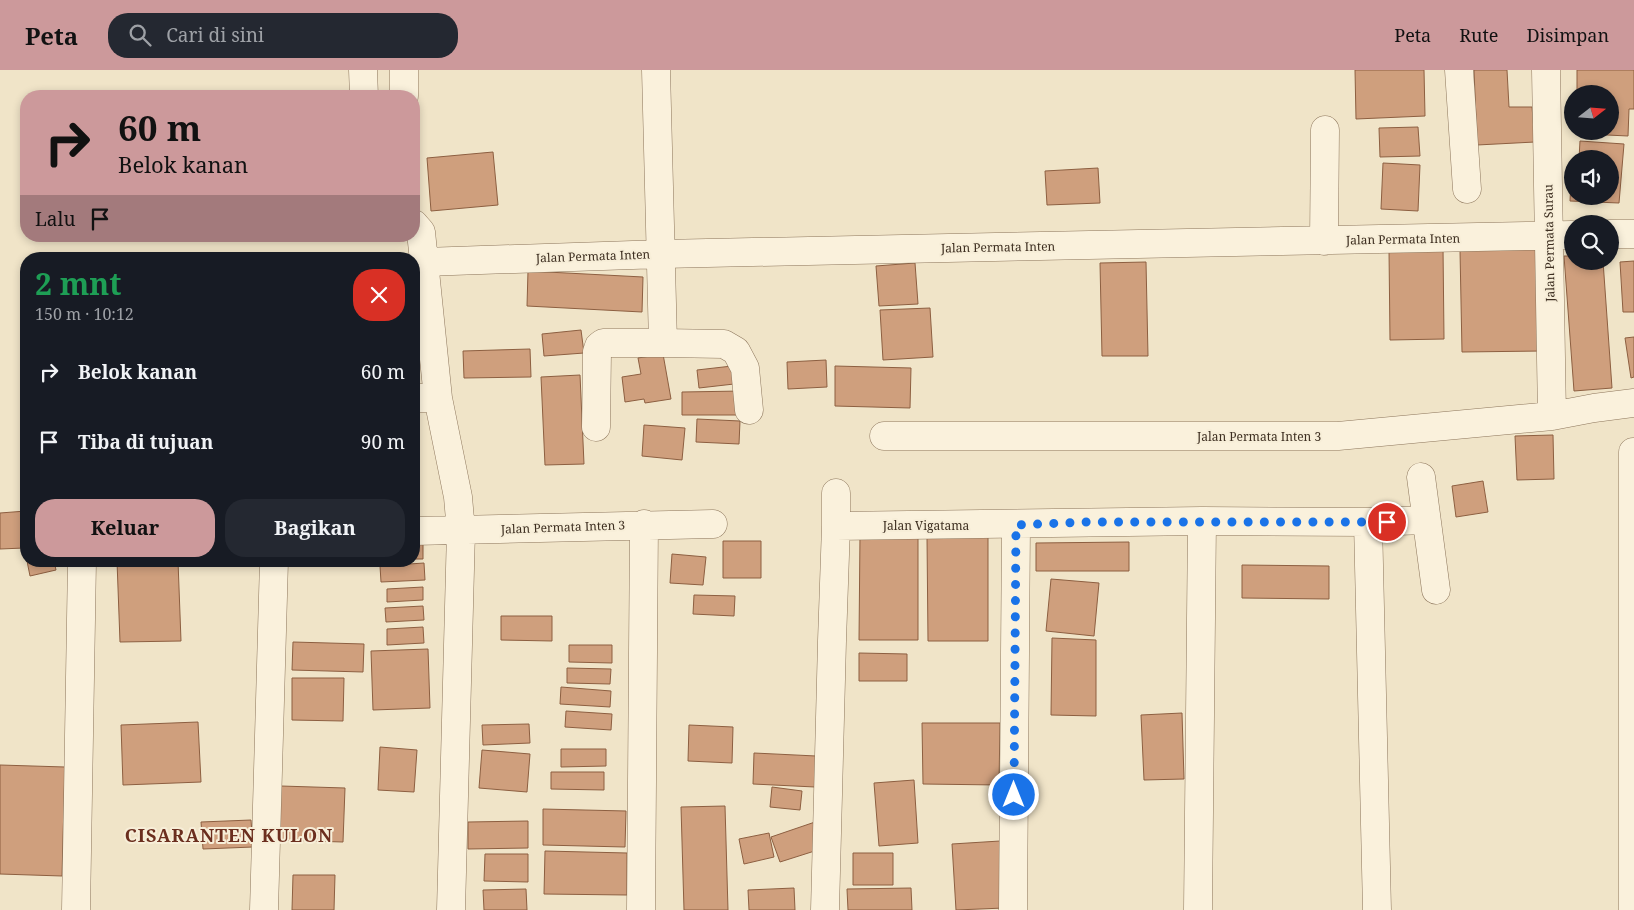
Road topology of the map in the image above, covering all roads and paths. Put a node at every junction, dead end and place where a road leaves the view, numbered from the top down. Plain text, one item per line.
1 (363, 70) edge
2 (404, 70) edge
3 (656, 70) edge
4 (1459, 70) edge
5 (1546, 70) edge
6 (364, 90) edge
7 (404, 90) edge
8 (1324, 130) dead end
9 (1466, 189) dead end
10 (420, 231) edge
11 (1619, 234) edge
12 (1634, 234) edge
13 (1561, 235) edge
14 (1324, 241) junction
15 (662, 254) junction
16 (424, 262) junction
17 (663, 343) junction
18 (426, 398) edge
19 (1633, 403) edge
20 (749, 410) dead end
21 (1552, 416) junction
22 (596, 427) dead end
23 (884, 436) dead end
24 (1633, 452) dead end
25 (1422, 477) dead end
26 (836, 493) dead end
27 (1426, 520) junction
28 (1202, 521) junction
29 (1368, 522) junction
30 (644, 524) junction
31 (713, 524) dead end
32 (1016, 525) junction
33 (836, 526) junction
34 (420, 531) edge
35 (461, 531) junction
36 (82, 567) edge
37 (274, 567) edge
38 (1436, 590) dead end
39 (1633, 659) edge
40 (1634, 869) edge
41 (76, 910) edge
42 (264, 910) edge
43 (451, 910) edge
44 (641, 910) edge
45 (825, 910) edge
46 (1013, 910) edge
47 (1198, 910) edge
48 (1377, 910) edge
49 (1633, 910) edge

1 - 6 street
2 - 7 street
3 - 15 street
4 - 9 street
5 - 13 street, Jalan Permata Surau
8 - 14 street
10 - 16 street
11 - 12 street
13 - 14 street, Jalan Permata Inten
13 - 21 street, Jalan Permata Surau
14 - 15 street, Jalan Permata Inten
15 - 16 street, Jalan Permata Inten
15 - 17 street
16 - 18 street
17 - 20 street
17 - 22 street
18 - 35 street
19 - 21 street, Jalan Permata Inten 3
21 - 23 street, Jalan Permata Inten 3
24 - 39 street
25 - 27 street
26 - 33 street
27 - 29 street, Jalan Vigatama
27 - 38 street
28 - 29 street, Jalan Vigatama
28 - 32 street, Jalan Vigatama
28 - 47 street
29 - 48 street
30 - 31 street, Jalan Permata Inten 3
30 - 35 street, Jalan Permata Inten 3
30 - 44 street
32 - 33 street, Jalan Vigatama
32 - 46 street
33 - 45 street
34 - 35 street, Jalan Permata Inten 3
35 - 43 street
36 - 41 street
37 - 42 street
39 - 40 street
40 - 49 street

